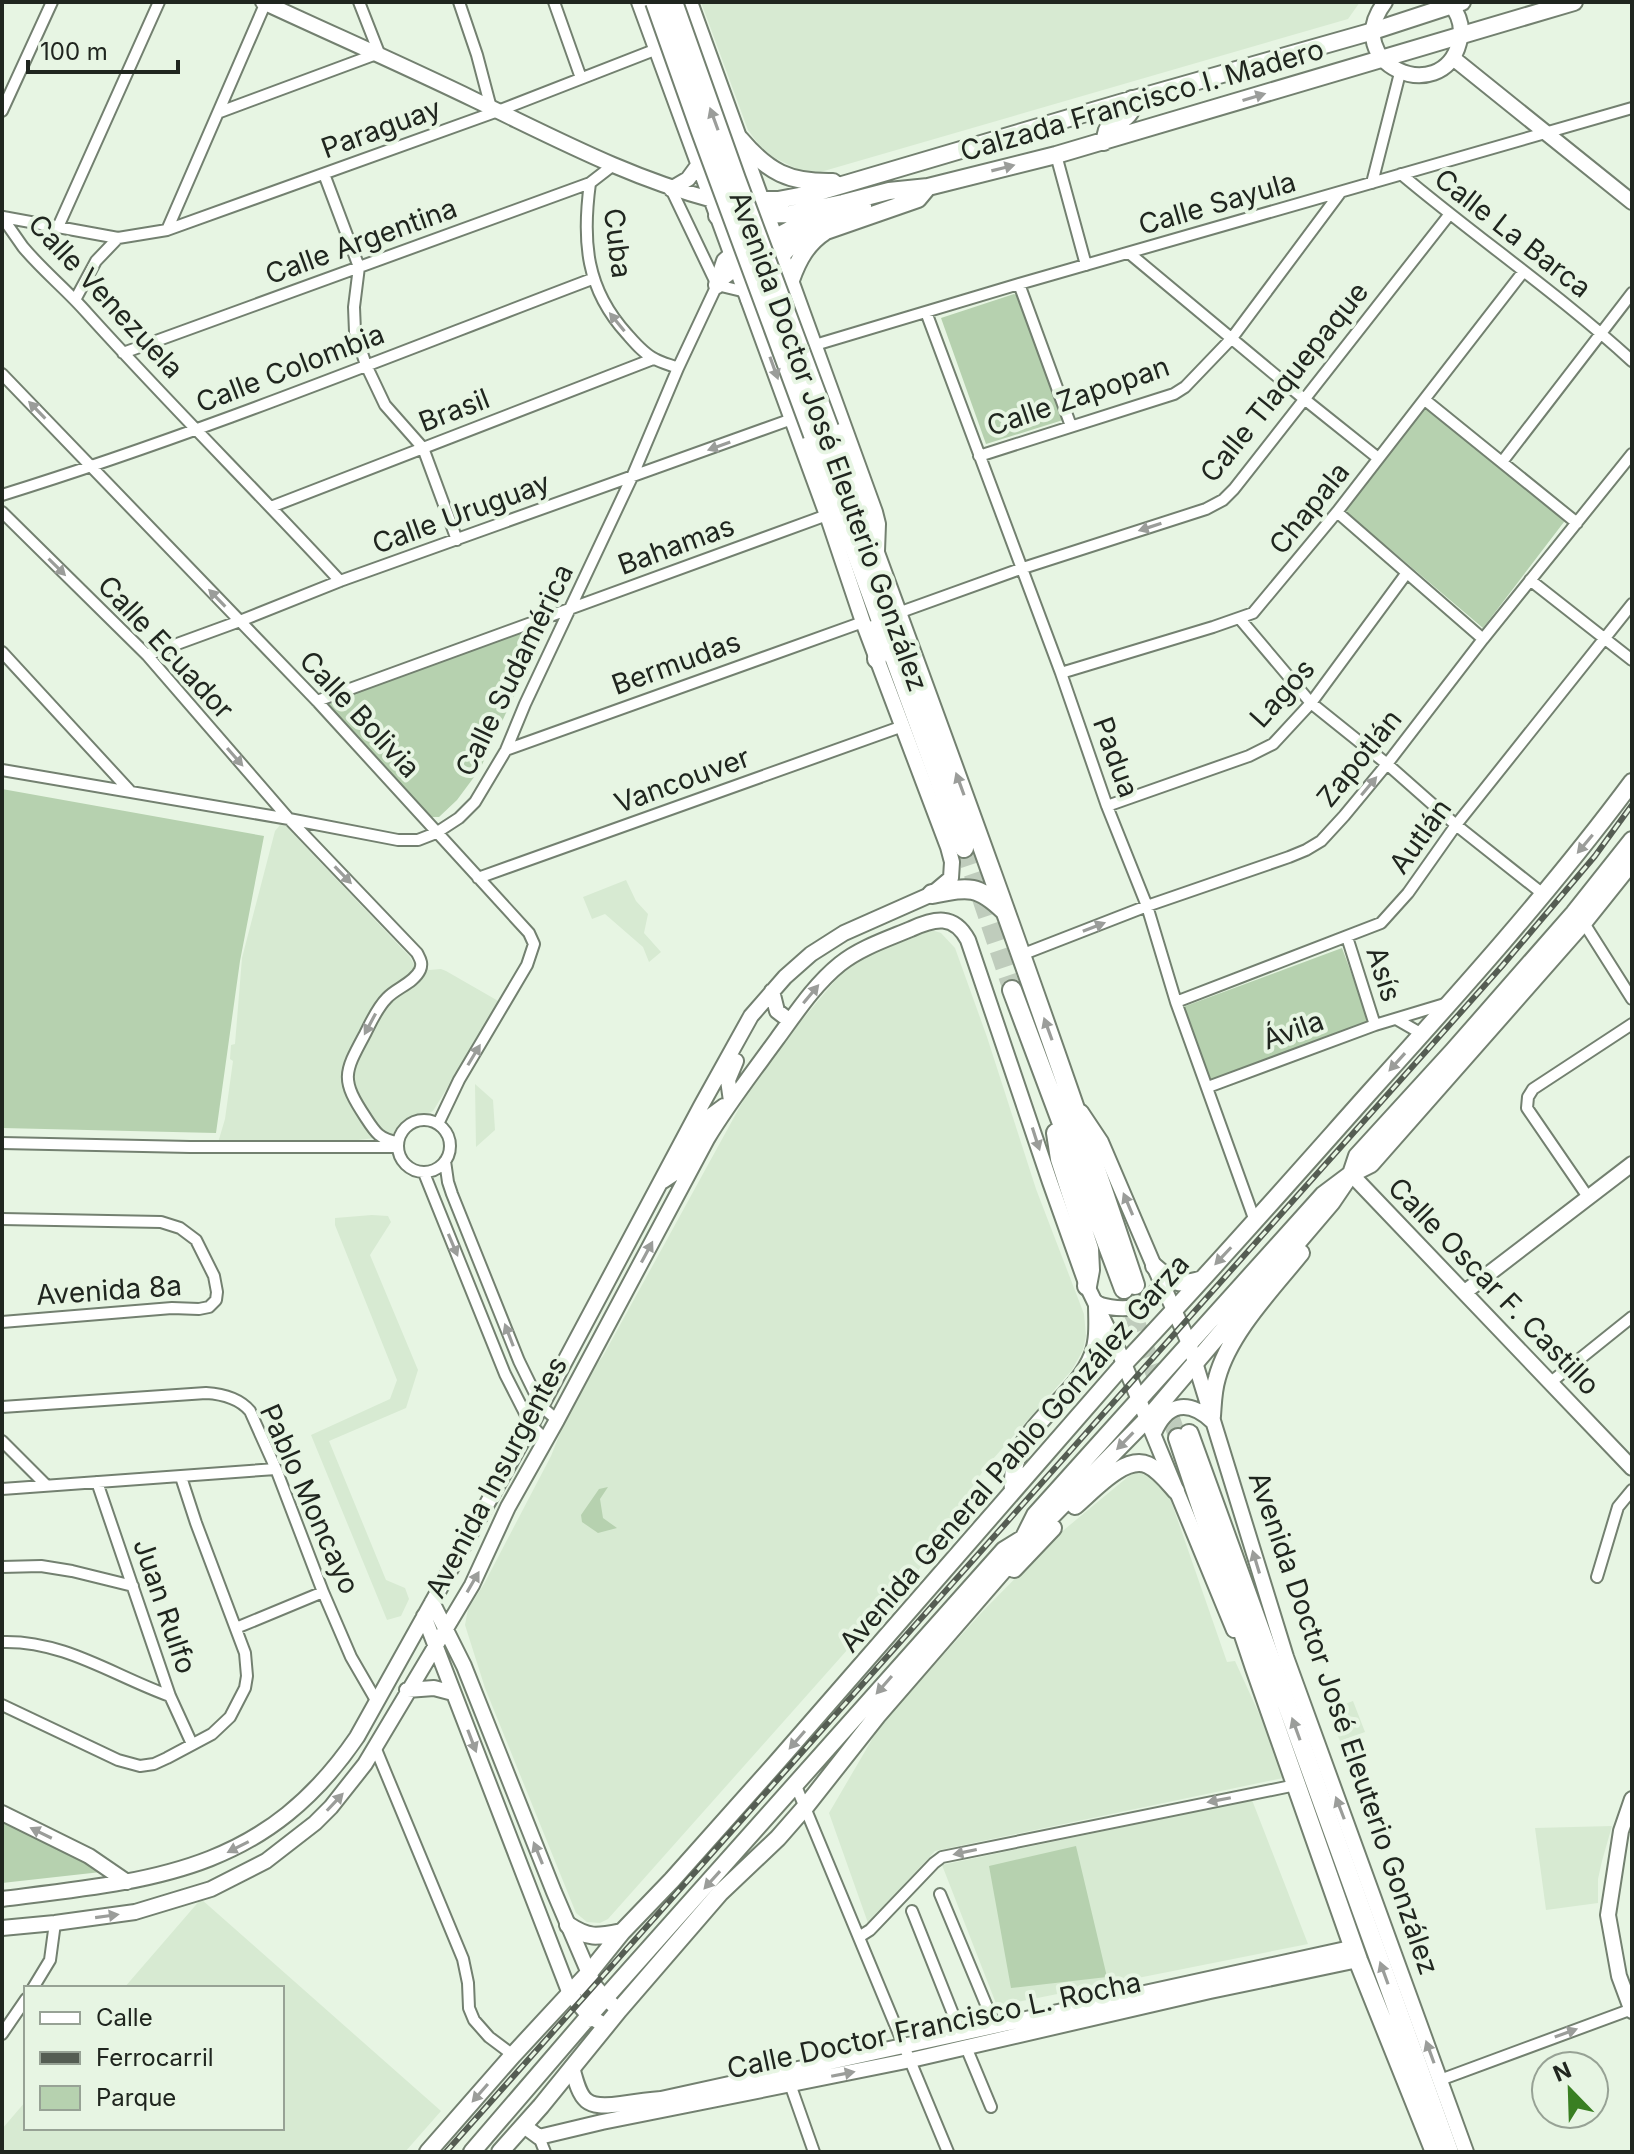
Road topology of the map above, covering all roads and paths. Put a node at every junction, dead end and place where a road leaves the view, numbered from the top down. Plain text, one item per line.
1 (52, 2) edge
2 (159, 2) edge
3 (265, 2) edge
4 (359, 2) edge
5 (459, 2) edge
6 (554, 2) edge
7 (639, 2) edge
8 (655, 2) edge
9 (673, 2) edge
10 (690, 2) edge
11 (1385, 2) edge
12 (1574, 2) edge
13 (1454, 3) edge
14 (696, 19) junction
15 (1373, 31) junction
16 (651, 33) junction
17 (1461, 34) junction
18 (657, 49) junction
19 (379, 53) junction
20 (1382, 58) junction
21 (1453, 58) junction
22 (1400, 73) junction
23 (581, 78) junction
24 (1132, 99) junction
25 (1632, 108) edge
26 (494, 109) junction
27 (2, 111) edge
28 (220, 112) junction
29 (1545, 132) junction
30 (739, 136) junction
31 (1104, 142) junction
32 (691, 144) junction
33 (953, 152) junction
34 (1056, 155) junction
35 (699, 164) junction
36 (612, 166) junction
37 (324, 174) junction
38 (1401, 174) junction
39 (850, 182) junction
40 (590, 183) junction
41 (1372, 183) junction
42 (928, 187) junction
43 (671, 189) junction
44 (889, 191) junction
45 (1341, 192) junction
46 (1632, 202) edge
47 (843, 203) junction
48 (715, 208) junction
49 (765, 208) junction
50 (1449, 215) junction
51 (2, 217) edge
52 (58, 227) junction
53 (167, 230) junction
54 (118, 238) junction
55 (1129, 253) junction
56 (783, 257) junction
57 (734, 262) junction
58 (1086, 265) junction
59 (359, 267) junction
60 (1523, 272) junction
61 (592, 279) junction
62 (1019, 284) junction
63 (717, 285) junction
64 (1632, 293) edge
65 (748, 296) junction
66 (75, 300) junction
67 (800, 304) junction
68 (926, 312) junction
69 (757, 322) junction
70 (1602, 333) junction
71 (1232, 338) junction
72 (815, 345) junction
73 (123, 353) junction
74 (653, 359) junction
75 (1632, 361) edge
76 (366, 365) junction
77 (678, 368) junction
78 (2, 374) edge
79 (1303, 398) junction
80 (1425, 400) junction
81 (792, 419) junction
82 (1071, 426) junction
83 (197, 430) junction
84 (821, 432) junction
85 (423, 448) junction
86 (1632, 454) edge
87 (979, 456) junction
88 (1378, 458) junction
89 (1502, 462) junction
90 (91, 467) junction
91 (632, 477) junction
92 (2, 495) edge
93 (271, 507) junction
94 (2, 512) edge
95 (1337, 512) junction
96 (827, 515) junction
97 (1577, 523) junction
98 (457, 540) junction
99 (852, 543) junction
100 (876, 556) junction
101 (1020, 569) junction
102 (1406, 574) junction
103 (1530, 580) junction
104 (340, 581) junction
105 (1632, 604) edge
106 (571, 610) junction
107 (898, 613) junction
108 (1240, 619) junction
109 (240, 621) junction
110 (863, 622) junction
111 (1605, 638) junction
112 (1483, 639) junction
113 (2, 652) edge
114 (147, 655) junction
115 (877, 659) junction
116 (1632, 660) edge
117 (1061, 673) junction
118 (317, 701) junction
119 (1311, 703) junction
120 (903, 726) junction
121 (506, 750) junction
122 (1387, 764) junction
123 (2, 770) edge
124 (1632, 782) edge
125 (130, 791) junction
126 (1107, 806) junction
127 (289, 819) junction
128 (1456, 825) junction
129 (436, 833) junction
130 (1632, 840) edge
131 (964, 848) tunnel mouth
132 (1632, 862) edge
133 (478, 878) junction
134 (932, 894) junction
135 (1543, 894) junction
136 (1147, 906) junction
137 (1006, 912) junction
138 (889, 913) junction
139 (1579, 917) junction
140 (1347, 937) junction
141 (856, 953) junction
142 (1021, 955) junction
143 (1012, 990) tunnel mouth
144 (772, 991) junction
145 (1632, 999) edge
146 (1176, 1002) junction
147 (1451, 1002) junction
148 (751, 1016) junction
149 (1396, 1019) junction
150 (790, 1021) junction
151 (1632, 1024) edge
152 (1375, 1025) junction
153 (1422, 1034) junction
154 (1047, 1087) junction
155 (1208, 1087) junction
156 (731, 1101) junction
157 (1074, 1102) junction
158 (438, 1124) junction
159 (2, 1143) edge
160 (398, 1144) junction
161 (445, 1161) junction
162 (1632, 1164) edge
163 (424, 1173) junction
164 (1354, 1178) junction
165 (660, 1182) junction
166 (1588, 1197) junction
167 (2, 1219) edge
168 (1255, 1221) junction
169 (1154, 1266) junction
170 (1202, 1279) junction
171 (1161, 1283) junction
172 (1087, 1286) junction
173 (1465, 1292) junction
174 (1097, 1304) junction
175 (1251, 1305) junction
176 (1175, 1310) junction
177 (1216, 1312) junction
178 (1632, 1317) edge
179 (2, 1322) edge
180 (1189, 1343) junction
181 (1196, 1363) junction
182 (1124, 1364) junction
183 (1551, 1382) junction
184 (1138, 1399) junction
185 (541, 1406) junction
186 (2, 1407) edge
187 (1212, 1418) junction
188 (557, 1420) junction
189 (531, 1425) junction
190 (1150, 1426) junction
191 (545, 1439) junction
192 (2, 1441) edge
193 (1632, 1468) edge
194 (276, 1469) junction
195 (181, 1477) junction
196 (97, 1482) junction
197 (46, 1485) junction
198 (2, 1489) edge
199 (1632, 1490) edge
200 (1013, 1491) junction
201 (1176, 1491) junction
202 (1023, 1539) junction
203 (2, 1567) edge
204 (1597, 1577) dead end
205 (133, 1586) junction
206 (323, 1592) junction
207 (979, 1597) junction
208 (432, 1602) junction
209 (424, 1616) junction
210 (236, 1628) junction
211 (444, 1628) junction
212 (2, 1642) edge
213 (434, 1645) junction
214 (1255, 1668) junction
215 (407, 1690) junction
216 (453, 1693) junction
217 (170, 1696) junction
218 (377, 1702) junction
219 (2, 1705) edge
220 (192, 1744) junction
221 (375, 1747) junction
222 (1296, 1785) junction
223 (796, 1786) junction
224 (1632, 1799) edge
225 (806, 1806) junction
226 (2, 1813) edge
227 (127, 1882) junction
228 (940, 1894) dead end
229 (2, 1899) edge
230 (912, 1911) dead end
231 (55, 1923) junction
232 (568, 1925) junction
233 (2, 1928) edge
234 (622, 1932) junction
235 (859, 1937) junction
236 (1357, 1954) junction
237 (589, 1973) junction
238 (34, 1986) edge
239 (1176, 1993) junction
240 (570, 1994) junction
241 (24, 2002) edge
242 (612, 2004) junction
243 (1631, 2010) edge
244 (589, 2016) junction
245 (606, 2026) junction
246 (995, 2026) junction
247 (2, 2034) edge
248 (964, 2040) junction
249 (908, 2053) junction
250 (513, 2055) junction
251 (572, 2067) junction
252 (1440, 2080) junction
253 (790, 2084) junction
254 (755, 2085) junction
255 (991, 2107) dead end
256 (601, 2114) junction
257 (524, 2126) junction
258 (539, 2137) junction
259 (506, 2146) edge
260 (428, 2152) edge
261 (472, 2152) edge
262 (545, 2152) edge
263 (814, 2152) edge
264 (948, 2152) edge
265 (1435, 2152) edge
266 (1449, 2152) edge
267 (1466, 2152) edge

1 - 27 street
2 - 52 street
3 - 19 main road
3 - 28 street
4 - 19 street
5 - 26 street
6 - 23 street
7 - 16 main road, Avenida Doctor José Eleuterio González
8 - 84 highway, Avenida Doctor José Eleuterio González, bridge
84 -> 9 highway, Avenida Doctor José Eleuterio González, bridge
10 - 14 main road, Avenida Doctor José Eleuterio González
11 - 15 main road
12 - 17 main road, Calzada Francisco I. Madero
13 - 15 main road, Calzada Francisco I. Madero
13 - 17 main road
14 - 16 main road
14 - 30 main road, Avenida Doctor José Eleuterio González
15 - 20 main road
15 - 24 main road, Calzada Francisco I. Madero
16 - 18 main road, Avenida Doctor José Eleuterio González
17 - 20 main road, Calzada Francisco I. Madero
17 - 21 main road
18 - 23 street, Paraguay
18 - 32 main road, Avenida Doctor José Eleuterio González
19 - 26 main road
19 - 28 street
20 - 22 main road
31 -> 20 main road, Calzada Francisco I. Madero
21 - 22 main road
21 - 29 main road
22 - 41 street
23 - 26 street, Paraguay
24 - 31 main road
24 - 33 main road, Calzada Francisco I. Madero
25 - 29 street, Calle Sayula
26 - 36 main road
26 - 37 street, Paraguay
28 - 53 street
29 - 38 street, Calle Sayula
29 - 46 main road
30 - 32 main road
30 - 39 main road
30 - 49 main road, Avenida Doctor José Eleuterio González
31 - 34 main road, Calzada Francisco I. Madero
32 - 35 main road, Avenida Doctor José Eleuterio González
33 - 39 main road, Calzada Francisco I. Madero
33 - 44 main road
42 -> 34 main road, Calzada Francisco I. Madero
34 - 58 street
35 - 43 main road
35 - 48 main road, Avenida Doctor José Eleuterio González
36 - 40 street, Calle Argentina
36 - 43 main road
37 - 53 street, Paraguay
37 - 59 street
38 - 41 street, Calle Sayula
38 - 50 street, Calle La Barca
39 - 49 main road, Calzada Francisco I. Madero
40 - 59 street, Calle Argentina
40 - 61 street, Cuba
41 - 45 street, Calle Sayula
42 - 44 main road, Calzada Francisco I. Madero
42 - 56 main road
43 - 48 main road
43 - 63 street
44 - 47 main road, Calzada Francisco I. Madero
44 - 56 main road
45 - 55 street, Calle Sayula
45 - 71 street, Calle Zapopan
47 - 49 main road, Calzada Francisco I. Madero
47 - 56 main road
48 - 49 main road, Calzada Francisco I. Madero
48 - 57 main road, Avenida Doctor José Eleuterio González
49 - 56 main road, Avenida Doctor José Eleuterio González
50 - 60 street, Calle La Barca
50 - 79 street, Calle Tlaquepaque
51 - 52 street, Paraguay
51 - 66 street, Calle Venezuela
52 - 54 street, Paraguay
53 - 54 street, Paraguay
54 - 66 street
55 - 58 street, Calle Sayula
55 - 71 street
56 - 57 main road
56 - 65 main road
56 - 67 main road, Avenida Doctor José Eleuterio González
57 - 63 main road
57 - 65 main road, Avenida Doctor José Eleuterio González
58 - 62 street, Calle Sayula
59 - 73 street, Calle Argentina
59 - 76 street
60 - 70 street, Calle La Barca
60 - 80 street, Chapala
74 -> 61 street, Cuba
61 - 76 street, Calle Colombia
62 - 68 street, Calle Sayula
62 - 82 street
63 - 65 street
63 - 77 street, Calle Sudamérica
64 - 70 street
65 - 69 main road, Avenida Doctor José Eleuterio González
66 - 73 street, Calle Venezuela
67 - 69 main road
67 - 72 main road, Avenida Doctor José Eleuterio González
68 - 72 street, Calle Sayula
68 - 87 street, Padua
69 -> 81 main road, Avenida Doctor José Eleuterio González
70 - 75 street, Calle La Barca
70 - 89 street
71 - 79 street
71 - 82 street, Calle Zapopan
72 - 100 main road, Avenida Doctor José Eleuterio González
73 - 83 street, Calle Venezuela
74 - 77 street, Cuba
74 - 85 street, Brasil
76 - 83 street, Calle Colombia
76 - 85 street
77 - 91 street, Calle Sudamérica
90 -> 78 street, Calle Bolivia
79 - 88 street
79 -> 101 street, Calle Tlaquepaque
80 - 88 street, Chapala
80 - 89 street
81 -> 91 street, Calle Uruguay
81 - 96 main road, Avenida Doctor José Eleuterio González
82 - 87 street, Calle Zapopan
83 - 90 street, Calle Colombia
83 - 93 street, Calle Venezuela
84 - 99 highway, Avenida Doctor José Eleuterio González
84 - 100 highway, Avenida Doctor José Eleuterio González
85 - 93 street, Brasil
85 - 98 street
86 - 97 street, Zapotlán
87 - 101 street, Padua
88 - 95 street, Chapala
89 - 97 street
90 - 92 street, Calle Colombia
109 -> 90 street, Calle Bolivia
91 - 98 street, Calle Uruguay
91 - 106 street, Calle Sudamérica
93 - 104 street, Calle Venezuela
94 -> 114 street, Calle Ecuador
95 - 102 street
95 - 108 street, Chapala
96 - 106 street, Bahamas
96 - 110 main road, Avenida Doctor José Eleuterio González
97 - 103 street, Zapotlán
98 - 104 street, Calle Uruguay
99 - 115 highway
99 - 131 highway, Avenida Doctor José Eleuterio González
100 - 107 highway, Avenida Doctor José Eleuterio González
101 - 107 street, Calle Tlaquepaque
101 - 117 street, Padua
102 - 112 street
102 - 119 street, Lagos
103 - 111 street
103 - 112 street, Zapotlán
104 - 109 street, Calle Uruguay
105 - 111 street, Autlán
106 - 118 street, Bahamas
106 - 121 street, Calle Sudamérica
137 -> 107 highway, Avenida Doctor José Eleuterio González
108 - 117 street, Chapala
108 - 119 street
109 - 114 street, Calle Uruguay
109 - 118 street, Calle Bolivia
110 - 115 main road, Avenida Doctor José Eleuterio González
110 - 121 street, Bermudas
111 - 116 street
111 - 128 street, Autlán
112 - 122 street, Zapotlán
113 - 125 street
114 -> 127 street, Calle Ecuador
115 - 120 main road, Avenida Doctor José Eleuterio González
117 - 126 street, Padua
118 - 129 street, Calle Bolivia
119 - 122 street
119 - 126 street, Lagos
120 - 133 street, Vancouver
120 - 134 main road, Avenida Doctor José Eleuterio González
121 - 129 street, Calle Sudamérica
122 - 128 street
136 -> 122 street, Zapotlán
123 - 125 street, Calle Sudamérica
124 -> 135 main road, Avenida General Pablo González Garza
125 - 127 street, Calle Sudamérica
126 - 136 street, Padua
127 - 129 street, Calle Sudamérica
127 -> 160 street, Calle Ecuador
128 - 135 street
128 - 140 street, Autlán
129 - 133 street, Calle Bolivia
130 - 139 main road, Avenida General Pablo González Garza
132 - 139 main road, Avenida General Pablo González Garza
158 -> 133 street, Calle Bolivia
134 - 137 highway
134 - 138 main road, Avenida Insurgentes
135 - 147 main road, Avenida General Pablo González Garza
142 -> 136 street, Zapotlán
136 - 146 street, Padua
137 - 142 highway, Avenida Doctor José Eleuterio González
138 - 141 main road
138 - 144 main road, Avenida Insurgentes
139 - 145 street
139 - 164 main road, Avenida General Pablo González Garza
139 - 164 main road, Avenida General Pablo González Garza
140 - 146 street, Autlán
140 - 152 street, Asís
150 -> 141 main road, Avenida Insurgentes
141 -> 172 main road, Avenida Insurgentes
157 -> 142 highway, Avenida Doctor José Eleuterio González
143 - 154 highway, Avenida Doctor José Eleuterio González
144 - 148 main road, Avenida Insurgentes
144 - 150 main road
146 - 155 street, Padua
147 - 149 street, Ávila
147 - 153 main road, Avenida General Pablo González Garza
148 - 156 main road
148 - 165 main road, Avenida Insurgentes
149 - 152 street, Ávila
149 - 153 street
150 - 156 main road, Avenida Insurgentes
151 - 166 street
152 - 155 street, Ávila
153 -> 168 main road, Avenida General Pablo González Garza
154 - 157 highway, Avenida Doctor José Eleuterio González
154 - 172 highway
155 - 168 street, Padua
156 - 165 main road
188 -> 156 main road, Avenida Insurgentes
169 -> 157 main road, Avenida Doctor José Eleuterio González
158 - 160 street
158 - 161 street
159 - 160 street
160 - 163 street
161 - 163 street
185 -> 161 street
162 - 166 main road
163 -> 189 street
164 - 173 main road, Calle Oscar F. Castillo
164 - 175 main road
164 - 177 main road, Avenida General Pablo González Garza
165 - 185 main road, Avenida Insurgentes
166 - 173 main road
167 - 179 street, Avenida 8a
168 -> 170 main road, Avenida General Pablo González Garza
169 - 170 main road
169 - 171 main road, Avenida Doctor José Eleuterio González
170 - 176 main road, Avenida General Pablo González Garza
171 - 174 main road
171 - 176 main road, Avenida Doctor José Eleuterio González
172 - 174 main road
173 - 183 main road, Calle Oscar F. Castillo
174 - 182 main road
174 - 200 main road
175 - 177 main road
175 - 181 main road, Avenida General Pablo González Garza
175 - 187 main road
176 - 180 main road, Avenida Doctor José Eleuterio González
176 - 182 main road, Avenida General Pablo González Garza
177 - 180 main road, Avenida General Pablo González Garza
178 - 183 street
180 - 181 main road, Avenida Doctor José Eleuterio González
180 - 184 main road, Avenida General Pablo González Garza
181 - 187 main road, Avenida Doctor José Eleuterio González
181 - 190 main road, Avenida General Pablo González Garza
182 - 184 main road
182 - 200 main road, Avenida General Pablo González Garza
183 - 193 main road, Calle Oscar F. Castillo
184 - 190 main road
184 - 202 main road, Avenida General Pablo González Garza
185 - 188 street
185 - 189 main road, Avenida Insurgentes
186 - 194 street, Pablo Moncayo
187 - 190 main road
252 -> 187 main road, Avenida Doctor José Eleuterio González
188 - 191 main road, Avenida Insurgentes
189 - 191 street
189 - 208 main road, Avenida Insurgentes
190 - 201 main road
190 -> 202 main road, Avenida General Pablo González Garza
211 -> 191 main road, Avenida Insurgentes
192 - 197 street
194 - 195 street
194 - 206 street, Pablo Moncayo
195 - 196 street
195 - 210 street
196 - 197 street
196 - 205 street, Juan Rulfo
197 - 198 street
199 - 204 street
200 -> 234 main road, Avenida General Pablo González Garza
201 - 207 main road
201 - 214 main road
202 - 207 main road, Avenida General Pablo González Garza
202 -> 223 main road, Avenida General Pablo González Garza
203 - 205 street
205 - 217 street, Juan Rulfo
206 - 210 street
206 - 218 street, Pablo Moncayo
207 - 225 main road, Avenida General Pablo González Garza
208 - 209 main road, Avenida Insurgentes
208 - 211 main road
209 - 213 main road
209 - 218 main road, Avenida Insurgentes
210 - 220 street
211 - 213 main road, Avenida Insurgentes
232 -> 211 main road
212 - 217 street
213 - 215 main road, Avenida Insurgentes
213 - 216 main road
214 - 222 highway, Avenida Doctor José Eleuterio González
266 -> 214 highway, Avenida Doctor José Eleuterio González
215 - 216 main road
215 - 221 main road, Avenida Insurgentes
216 -> 240 main road
217 - 220 street, Juan Rulfo
218 -> 227 main road, Avenida Insurgentes
219 - 220 street
231 -> 221 main road, Avenida Insurgentes
221 - 250 street
222 -> 235 street
222 - 236 highway, Avenida Doctor José Eleuterio González
223 - 225 street
223 -> 242 main road, Avenida General Pablo González Garza
224 - 243 main road
225 - 235 street
225 - 242 main road, Avenida General Pablo González Garza
227 -> 226 main road
227 - 229 main road, Avenida Insurgentes
228 - 246 street
230 - 248 street
231 - 233 main road, Avenida Insurgentes
231 - 238 street
232 - 234 main road
232 - 237 main road
234 - 237 main road, Avenida General Pablo González Garza
235 - 249 street
236 - 239 main road, Calle Doctor Francisco L. Rocha
236 - 265 highway, Avenida Doctor José Eleuterio González
237 - 240 main road, Avenida General Pablo González Garza
237 - 242 main road
237 - 244 main road
239 - 246 main road, Calle Doctor Francisco L. Rocha
239 - 248 main road, Calle Doctor Francisco L. Rocha
240 - 244 main road
240 - 250 main road, Avenida General Pablo González Garza
241 - 247 street
242 - 244 main road, Avenida General Pablo González Garza
242 - 245 main road, Avenida General Pablo González Garza
252 -> 243 street
244 - 245 main road
244 - 259 main road
244 - 261 main road, Avenida General Pablo González Garza
245 - 251 main road, Avenida General Pablo González Garza
246 - 248 main road, Calle Doctor Francisco L. Rocha
248 - 249 main road, Calle Doctor Francisco L. Rocha
248 - 255 street
253 -> 249 main road, Calle Doctor Francisco L. Rocha
249 - 254 main road, Calle Doctor Francisco L. Rocha
249 - 264 street
250 -> 260 main road, Avenida General Pablo González Garza
251 - 256 main road
251 - 257 main road, Avenida General Pablo González Garza
252 - 267 main road, Avenida Doctor José Eleuterio González
253 - 254 main road, Calle Doctor Francisco L. Rocha
253 - 263 street
254 - 256 main road, Calle Doctor Francisco L. Rocha
256 - 258 main road, Calle Doctor Francisco L. Rocha
257 - 258 main road
257 - 259 main road, Avenida General Pablo González Garza
258 - 262 street

